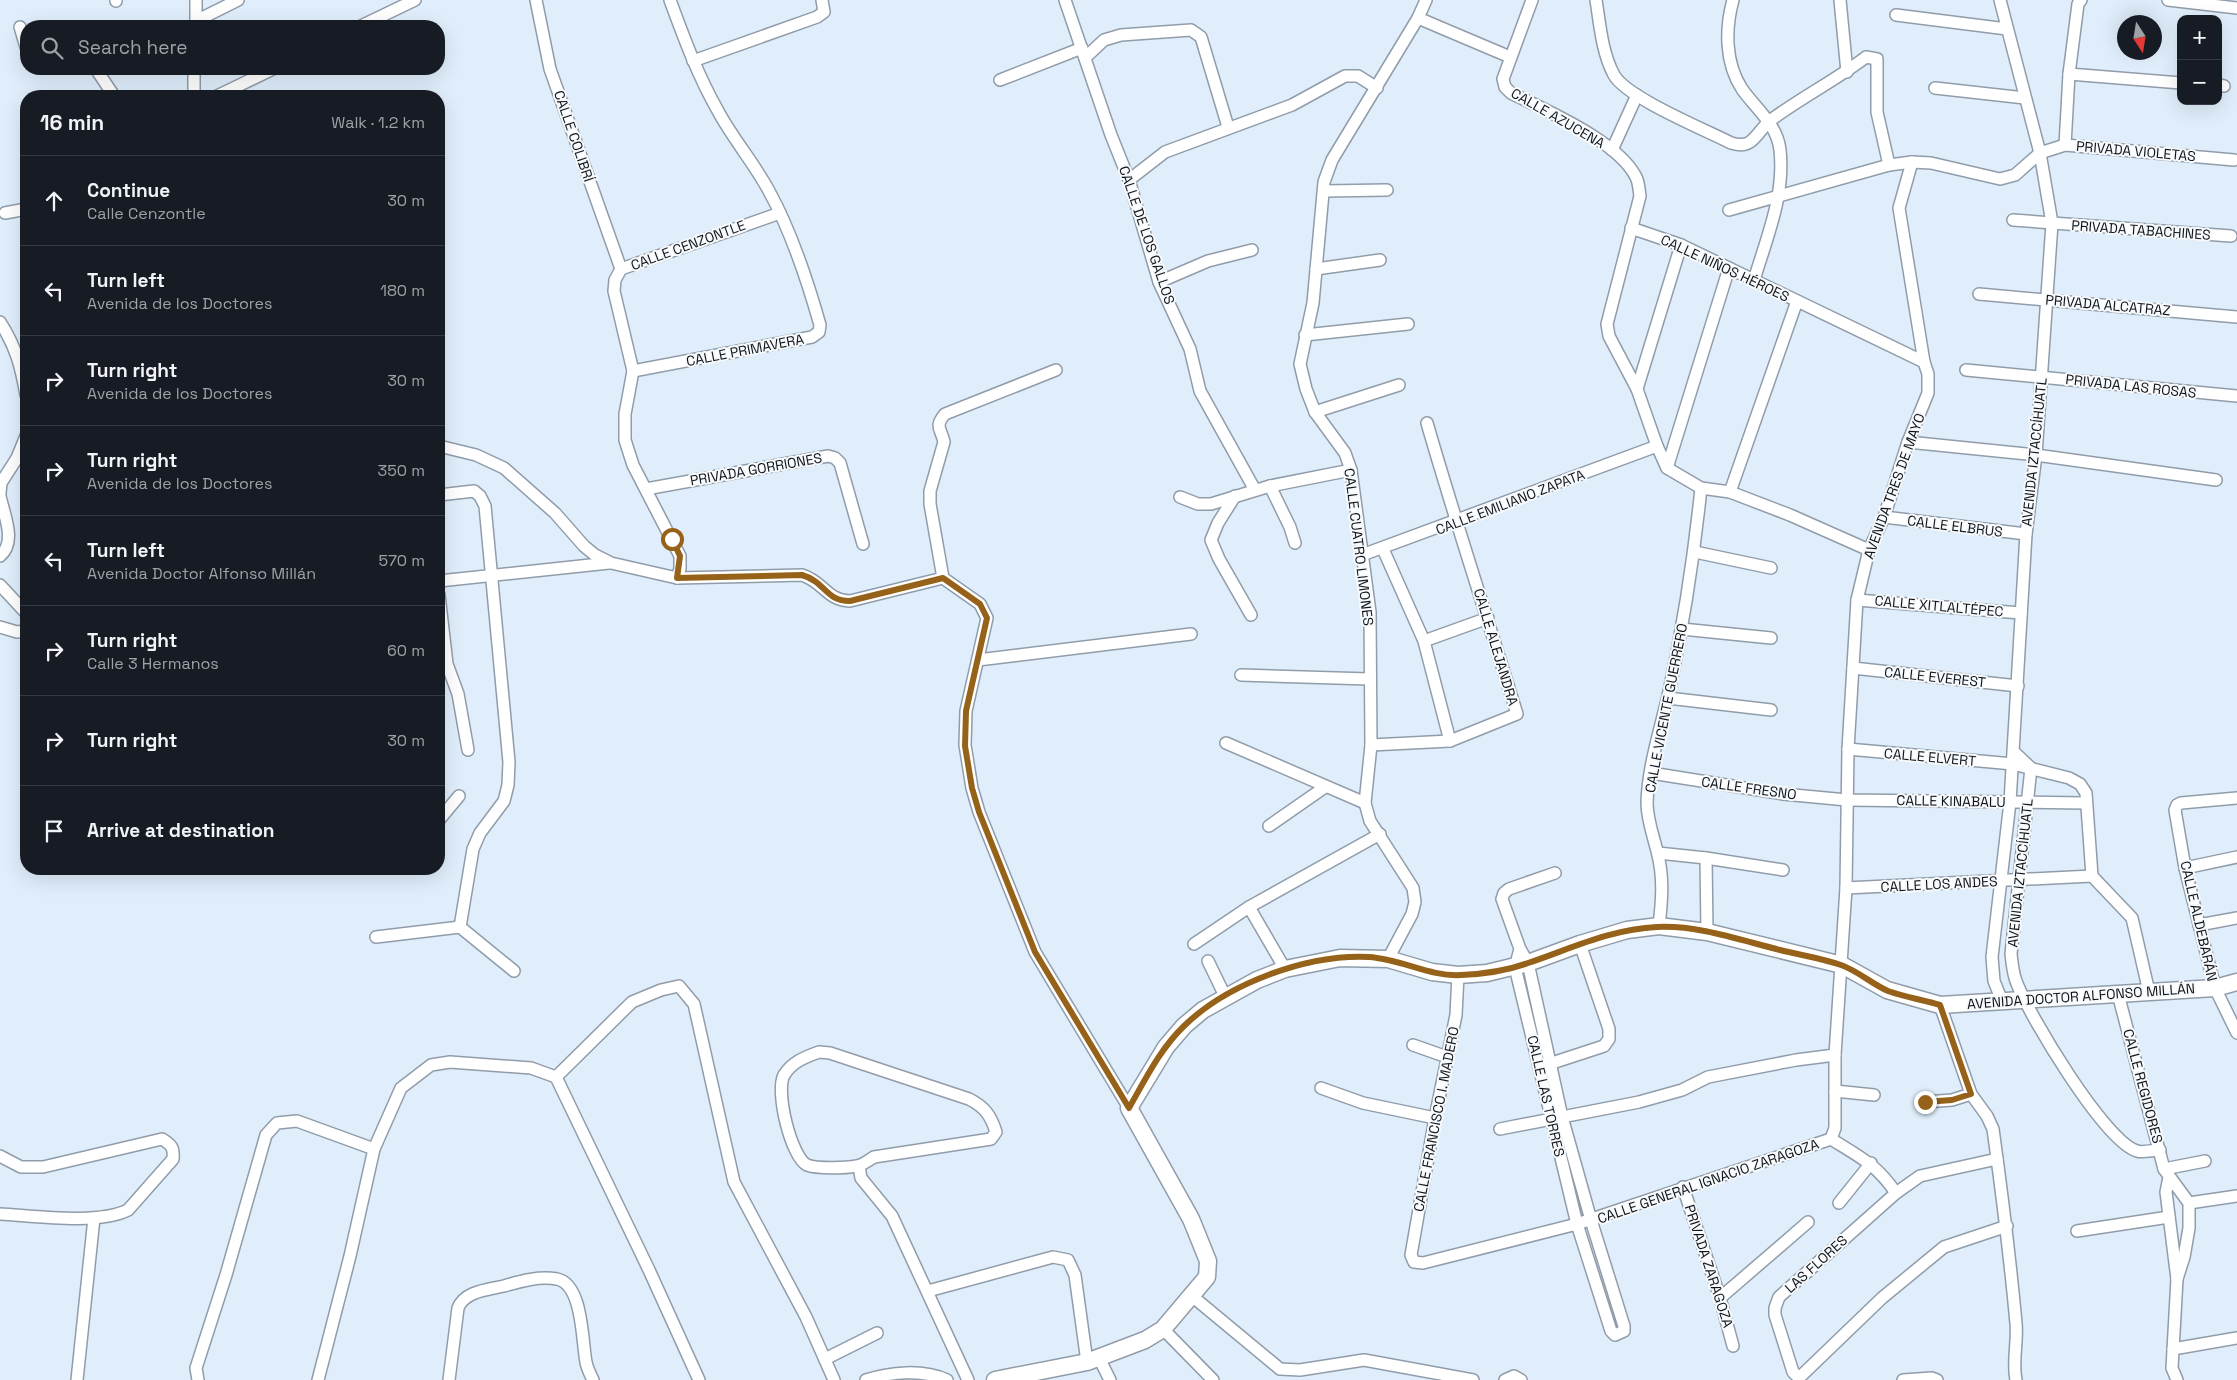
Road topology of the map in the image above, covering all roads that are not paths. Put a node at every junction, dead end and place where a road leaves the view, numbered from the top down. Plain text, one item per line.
1 (196, 0) edge
2 (238, 0) edge
3 (415, 0) edge
4 (536, 0) edge
5 (670, 0) edge
6 (822, 0) edge
7 (1065, 0) edge
8 (1426, 0) edge
9 (1532, 0) edge
10 (1596, 0) edge
11 (1732, 0) edge
12 (1840, 0) edge
13 (2000, 0) edge
14 (2081, 0) edge
15 (2168, 0) edge
16 (2237, 8) edge
17 (1896, 15) dead end
18 (1418, 18) junction
19 (196, 20) edge
20 (203, 20) edge
21 (373, 20) edge
22 (2007, 29) junction
23 (1084, 53) junction
24 (1510, 57) junction
25 (693, 61) junction
26 (1847, 72) junction
27 (2069, 74) junction
28 (100, 75) edge
29 (194, 75) edge
30 (261, 75) edge
31 (1000, 80) dead end
32 (2177, 83) edge
33 (1377, 88) junction
34 (1935, 88) dead end
35 (110, 90) edge
36 (194, 90) edge
37 (229, 90) edge
38 (1637, 95) junction
39 (2025, 98) junction
40 (1769, 121) junction
41 (1228, 127) junction
42 (2065, 145) junction
43 (1612, 150) junction
44 (2040, 153) junction
45 (2234, 160) dead end
46 (1912, 162) junction
47 (1889, 165) junction
48 (1130, 180) junction
49 (1387, 190) dead end
50 (1324, 191) junction
51 (1780, 194) junction
52 (20, 210) edge
53 (1729, 210) dead end
54 (5, 213) dead end
55 (780, 213) junction
56 (2013, 220) dead end
57 (2052, 223) junction
58 (1631, 228) junction
59 (2231, 236) dead end
60 (1681, 245) junction
61 (1252, 250) dead end
62 (1380, 260) dead end
63 (1729, 268) junction
64 (621, 269) junction
65 (1316, 270) junction
66 (1754, 280) junction
67 (1160, 282) junction
68 (1979, 294) dead end
69 (2048, 300) junction
70 (1797, 301) junction
71 (2237, 317) edge
72 (0, 322) edge
73 (1408, 324) dead end
74 (1305, 335) junction
75 (20, 362) edge
76 (1924, 362) junction
77 (1056, 370) dead end
78 (1966, 370) dead end
79 (633, 371) junction
80 (2042, 377) junction
81 (1399, 385) dead end
82 (1637, 389) junction
83 (2237, 396) edge
84 (1314, 412) junction
85 (1427, 422) dead end
86 (1908, 442) junction
87 (1657, 446) junction
88 (445, 447) edge
89 (20, 451) edge
90 (2036, 455) junction
91 (1667, 468) junction
92 (1351, 470) junction
93 (2216, 480) dead end
94 (1270, 486) junction
95 (1701, 488) junction
96 (646, 489) junction
97 (1255, 490) junction
98 (1730, 492) junction
99 (0, 494) edge
100 (445, 494) edge
101 (1235, 496) junction
102 (1180, 497) dead end
103 (1884, 517) junction
104 (1456, 522) junction
105 (2026, 534) junction
106 (1295, 542) dead end
107 (864, 544) dead end
108 (1383, 549) junction
109 (1869, 550) junction
110 (1695, 552) junction
111 (1362, 555) junction
112 (0, 556) edge
113 (611, 563) junction
114 (1770, 568) dead end
115 (490, 575) junction
116 (677, 578) junction
117 (943, 578) junction
118 (445, 579) edge
119 (0, 585) edge
120 (1857, 600) junction
121 (20, 607) edge
122 (2021, 613) junction
123 (1251, 615) dead end
124 (1488, 618) junction
125 (0, 627) edge
126 (1682, 629) junction
127 (20, 632) edge
128 (1191, 634) dead end
129 (1771, 638) dead end
130 (1424, 641) junction
131 (445, 647) edge
132 (445, 660) edge
133 (978, 660) junction
134 (447, 664) junction
135 (1853, 668) junction
136 (1241, 675) dead end
137 (1369, 680) junction
138 (2018, 686) junction
139 (1668, 698) junction
140 (1771, 710) dead end
141 (1450, 741) junction
142 (1226, 743) dead end
143 (1371, 745) junction
144 (1848, 749) junction
145 (468, 750) dead end
146 (2014, 752) junction
147 (2013, 764) junction
148 (2031, 768) junction
149 (1651, 773) junction
150 (1324, 787) junction
151 (459, 796) dead end
152 (2237, 798) edge
153 (1847, 800) junction
154 (2010, 802) junction
155 (2027, 802) junction
156 (2085, 803) junction
157 (1365, 804) junction
158 (445, 813) edge
159 (1269, 826) dead end
160 (1380, 834) junction
161 (1658, 853) junction
162 (1706, 858) junction
163 (2237, 858) edge
164 (2186, 868) junction
165 (1783, 870) dead end
166 (1555, 873) dead end
167 (2092, 876) junction
168 (2019, 879) junction
169 (2001, 880) junction
170 (1846, 888) junction
171 (1250, 908) junction
172 (2237, 918) edge
173 (2199, 925) junction
174 (1659, 926) junction
175 (460, 927) junction
176 (1707, 932) junction
177 (376, 936) dead end
178 (1194, 944) dead end
179 (1580, 944) junction
180 (1388, 959) junction
181 (1521, 960) junction
182 (1208, 961) dead end
183 (1842, 965) junction
184 (1285, 969) junction
185 (514, 971) dead end
186 (1458, 975) junction
187 (2237, 982) edge
188 (2215, 988) junction
189 (2150, 992) junction
190 (2118, 994) junction
191 (1225, 996) junction
192 (2024, 1000) junction
193 (2002, 1001) junction
194 (1940, 1005) junction
195 (2237, 1033) edge
196 (1413, 1045) dead end
197 (1835, 1055) junction
198 (1447, 1057) junction
199 (1549, 1064) junction
200 (556, 1077) junction
201 (1321, 1088) dead end
202 (1835, 1090) junction
203 (1971, 1094) junction
204 (1874, 1095) dead end
205 (1925, 1102) dead end
206 (1129, 1108) junction
207 (1434, 1118) junction
208 (1556, 1119) junction
209 (1500, 1129) dead end
210 (1831, 1139) junction
211 (374, 1150) junction
212 (2160, 1150) junction
213 (0, 1156) edge
214 (1997, 1159) junction
215 (2205, 1161) dead end
216 (1871, 1164) junction
217 (859, 1166) junction
218 (2166, 1173) junction
219 (1683, 1187) junction
220 (1896, 1193) junction
221 (2237, 1196) edge
222 (1839, 1203) dead end
223 (2189, 1203) junction
224 (0, 1214) edge
225 (2169, 1217) junction
226 (94, 1218) junction
227 (1591, 1220) junction
228 (1808, 1222) dead end
229 (1577, 1224) junction
230 (2007, 1226) junction
231 (2077, 1231) dead end
232 (1414, 1262) joint
233 (2177, 1279) junction
234 (928, 1291) junction
235 (1192, 1296) junction
236 (1720, 1298) junction
237 (1164, 1329) junction
238 (877, 1333) dead end
239 (2237, 1338) edge
240 (1734, 1346) dead end
241 (2173, 1349) junction
242 (825, 1359) junction
243 (1093, 1360) junction
244 (77, 1380) edge
245 (198, 1380) edge
246 (318, 1380) edge
247 (449, 1380) edge
248 (593, 1380) edge
249 (699, 1380) edge
250 (834, 1380) edge
251 (866, 1380) edge
252 (947, 1380) edge
253 (968, 1380) edge
254 (994, 1380) edge
255 (1110, 1380) edge
256 (1212, 1380) edge
257 (1472, 1380) edge
258 (1505, 1380) edge
259 (1521, 1380) edge
260 (1903, 1380) edge
261 (1936, 1380) edge
262 (2016, 1380) edge
263 (2177, 1380) edge

1 - 19 street
2 - 20 street
3 - 21 street
4 - 64 street, CALLE COLIBRÍ
5 - 25 street
6 - 25 street
7 - 23 street, CALLE DE LOS GALLOS
8 - 18 street, CALLE CUATRO LIMONES
9 - 24 street, CALLE AZUCENA
10 - 38 street
11 - 40 street
12 - 26 street
13 - 22 street, AVENIDA IZTACCÍHUATL
14 - 27 street
15 - 16 street
17 - 22 street
18 - 24 street
18 - 33 street, CALLE CUATRO LIMONES
22 - 39 street, AVENIDA IZTACCÍHUATL
23 - 31 street
23 - 41 street
23 - 48 street, CALLE DE LOS GALLOS
24 - 43 street, CALLE AZUCENA
25 - 55 street
26 - 40 street
26 - 47 street
27 - 32 street
27 - 42 street
28 - 35 street
29 - 36 street
30 - 37 street
33 - 41 street
33 - 50 street, CALLE CUATRO LIMONES
34 - 39 street
38 - 40 street
38 - 43 street
39 - 44 street, AVENIDA IZTACCÍHUATL
40 - 51 street
41 - 48 street
42 - 44 street, PRIVADA VIOLETAS
42 - 45 street, PRIVADA VIOLETAS
43 - 58 street
44 - 46 street
44 - 57 street, AVENIDA IZTACCÍHUATL
46 - 47 street
46 - 76 street, AVENIDA TRES DE MAYO
47 - 51 street
48 - 67 street, CALLE DE LOS GALLOS
49 - 50 street
50 - 65 street, CALLE CUATRO LIMONES
51 - 53 street
51 - 66 street
52 - 54 street
55 - 64 street, CALLE CENZONTLE
55 - 79 street, CALLE PRIMAVERA
56 - 57 street, PRIVADA TABACHINES
57 - 59 street, PRIVADA TABACHINES
57 - 69 street, AVENIDA IZTACCÍHUATL
58 - 60 street, CALLE NIÑOS HÉROES
58 - 82 street
60 - 63 street, CALLE NIÑOS HÉROES
60 - 82 street
61 - 67 street
62 - 65 street
63 - 66 street, CALLE NIÑOS HÉROES
63 - 91 street
64 - 79 street, CALLE CENZONTLE
65 - 74 street, CALLE CUATRO LIMONES
66 - 70 street, CALLE NIÑOS HÉROES
67 - 97 street, CALLE DE LOS GALLOS
68 - 69 street, PRIVADA ALCATRAZ
69 - 71 street, PRIVADA ALCATRAZ
69 - 80 street, AVENIDA IZTACCÍHUATL
70 - 76 street, CALLE NIÑOS HÉROES
70 - 98 street
72 - 75 street
73 - 74 street
74 - 84 street, CALLE CUATRO LIMONES
76 - 86 street, AVENIDA TRES DE MAYO
77 - 117 street
78 - 80 street, PRIVADA LAS ROSAS
79 - 96 street, CALLE CENZONTLE
80 - 83 street, PRIVADA LAS ROSAS
80 - 90 street, AVENIDA IZTACCÍHUATL
81 - 84 street
82 - 87 street
84 - 92 street, CALLE CUATRO LIMONES
85 - 104 street, CALLE ALEJANDRA
86 - 90 street
86 - 103 street, AVENIDA TRES DE MAYO
87 - 91 street
87 - 104 street, CALLE EMILIANO ZAPATA
88 - 113 street
89 - 99 street
90 - 93 street
90 - 105 street, AVENIDA IZTACCÍHUATL
91 - 95 street
92 - 94 street
92 - 111 street, CALLE CUATRO LIMONES
94 - 97 street
94 - 106 street
95 - 98 street
95 - 110 street, CALLE VICENTE GUERRERO
96 - 107 street, PRIVADA GORRIONES
96 - 116 street, CALLE CENZONTLE
97 - 101 street
98 - 109 street
99 - 112 street
100 - 115 street
101 - 102 street
101 - 123 street
103 - 105 street, CALLE ELBRUS
103 - 109 street, AVENIDA TRES DE MAYO
104 - 108 street, CALLE EMILIANO ZAPATA
104 - 124 street, CALLE ALEJANDRA
105 - 122 street, AVENIDA IZTACCÍHUATL
108 - 111 street, CALLE EMILIANO ZAPATA
108 - 130 street
109 - 120 street, AVENIDA TRES DE MAYO
110 - 114 street
110 - 126 street, CALLE VICENTE GUERRERO
111 - 137 street, CALLE CUATRO LIMONES
113 - 115 street
113 - 116 street
115 - 118 street
115 - 175 street
116 - 117 street
117 - 133 street
119 - 121 street
120 - 122 street, CALLE XITLALTÉPEC
120 - 135 street, AVENIDA TRES DE MAYO
122 - 138 street, AVENIDA IZTACCÍHUATL
124 - 130 street
124 - 141 street, CALLE ALEJANDRA
125 - 127 street
126 - 129 street
126 - 139 street, CALLE VICENTE GUERRERO
128 - 133 street
130 - 141 street
131 - 134 street
132 - 134 street
133 - 206 street
134 - 145 street
135 - 138 street, CALLE EVEREST
135 - 144 street, AVENIDA TRES DE MAYO
136 - 137 street
137 - 143 street, CALLE CUATRO LIMONES
138 - 146 street, AVENIDA IZTACCÍHUATL
139 - 140 street
139 - 149 street, CALLE VICENTE GUERRERO
141 - 143 street, CALLE ALEJANDRA
142 - 150 street
143 - 157 street, CALLE CUATRO LIMONES
144 - 147 street, CALLE ELVERT
144 - 153 street, AVENIDA TRES DE MAYO
146 - 147 street, AVENIDA IZTACCÍHUATL
146 - 148 street
147 - 148 street, CALLE ELVERT
147 - 154 street, AVENIDA IZTACCÍHUATL
148 - 155 street, AVENIDA IZTACCÍHUATL
148 - 156 street, CALLE ELVERT
149 - 153 street, CALLE FRESNO
149 - 161 street, CALLE VICENTE GUERRERO
150 - 157 street
150 - 159 street
151 - 158 street
152 - 164 street, CALLE ALDEBARÁN
153 - 154 street, CALLE KINABALU
153 - 170 street, AVENIDA TRES DE MAYO
154 - 155 street, CALLE KINABALU
154 - 169 street, AVENIDA IZTACCÍHUATL
155 - 156 street, CALLE KINABALU
155 - 168 street, AVENIDA IZTACCÍHUATL
156 - 167 street
157 - 160 street, CALLE CUATRO LIMONES
160 - 171 street
160 - 180 street, CALLE CUATRO LIMONES
161 - 162 street
161 - 174 street, CALLE VICENTE GUERRERO
162 - 165 street
162 - 176 street
163 - 164 street
164 - 173 street, CALLE ALDEBARÁN
166 - 181 street
167 - 168 street, CALLE LOS ANDES
167 - 189 street
168 - 169 street, CALLE LOS ANDES
168 - 192 street, AVENIDA IZTACCÍHUATL
169 - 170 street, CALLE LOS ANDES
169 - 193 street, AVENIDA IZTACCÍHUATL
170 - 183 street, AVENIDA TRES DE MAYO
171 - 178 street
171 - 184 street
172 - 173 street
173 - 188 street, CALLE ALDEBARÁN
174 - 176 main road, AVENIDA DOCTOR ALFONSO MILLÁN
174 - 179 main road, AVENIDA DOCTOR ALFONSO MILLÁN
175 - 177 street
175 - 185 street
176 - 183 main road, AVENIDA DOCTOR ALFONSO MILLÁN
179 - 181 main road, AVENIDA DOCTOR ALFONSO MILLÁN
179 - 199 street
180 - 184 main road, AVENIDA DOCTOR ALFONSO MILLÁN
180 - 186 main road, AVENIDA DOCTOR ALFONSO MILLÁN
181 - 186 main road, AVENIDA DOCTOR ALFONSO MILLÁN
181 - 199 street, CALLE LAS TORRES
181 - 208 street, CALLE LAS TORRES
182 - 191 street
183 - 194 main road, AVENIDA DOCTOR ALFONSO MILLÁN
183 - 197 street, CALLE GENERAL IGNACIO ZARAGOZA
184 - 191 main road, AVENIDA DOCTOR ALFONSO MILLÁN
186 - 198 street, CALLE FRANCISCO I. MADERO
187 - 188 main road, AVENIDA DOCTOR ALFONSO MILLÁN
188 - 189 main road, AVENIDA DOCTOR ALFONSO MILLÁN
188 - 195 street, CALLE ALDEBARÁN
189 - 190 main road, AVENIDA DOCTOR ALFONSO MILLÁN
190 - 192 main road, AVENIDA DOCTOR ALFONSO MILLÁN
190 - 212 street, CALLE REGIDORES
191 - 206 main road, AVENIDA DOCTOR ALFONSO MILLÁN
192 - 193 main road, AVENIDA DOCTOR ALFONSO MILLÁN
192 - 212 street, AVENIDA IZTACCÍHUATL
193 - 194 main road, AVENIDA DOCTOR ALFONSO MILLÁN
194 - 203 street
196 - 198 street
197 - 202 street, CALLE GENERAL IGNACIO ZARAGOZA
197 - 208 street
198 - 207 street, CALLE FRANCISCO I. MADERO
199 - 208 street, CALLE LAS TORRES
200 - 211 street
200 - 242 street
200 - 249 street
201 - 207 street
202 - 204 street
202 - 210 street, CALLE GENERAL IGNACIO ZARAGOZA
203 - 205 street
203 - 214 street
206 - 235 main road
207 - 232 street, CALLE FRANCISCO I. MADERO
208 - 209 street
208 - 227 street, CALLE LAS TORRES
208 - 229 street, CALLE LAS TORRES
210 - 216 street
210 - 219 street, CALLE GENERAL IGNACIO ZARAGOZA
211 - 245 street
211 - 246 street
212 - 218 street, CALLE REGIDORES
213 - 226 street
214 - 220 street, LAS FLORES
214 - 230 street
215 - 218 street
216 - 220 street
216 - 222 street
217 - 217 street
217 - 234 street
218 - 223 street, CALLE REGIDORES
218 - 225 street, CALLE REGIDORES
219 - 227 street, CALLE GENERAL IGNACIO ZARAGOZA
219 - 236 street, PRIVADA ZARAGOZA
220 - 230 street, LAS FLORES
221 - 223 street
223 - 233 street, CALLE REGIDORES
224 - 226 street
225 - 231 street
225 - 233 street, CALLE REGIDORES
226 - 244 street
227 - 229 street, CALLE GENERAL IGNACIO ZARAGOZA
227 - 229 street, CALLE LAS TORRES
228 - 236 street
229 - 232 street, CALLE GENERAL IGNACIO ZARAGOZA
230 - 262 street
233 - 241 street, CALLE REGIDORES
234 - 243 street
234 - 253 street
235 - 237 main road
235 - 257 street
236 - 240 street, PRIVADA ZARAGOZA
237 - 243 main road
237 - 256 street
238 - 242 street
239 - 241 street
241 - 263 street, CALLE REGIDORES
242 - 250 street
243 - 254 main road
243 - 255 street
247 - 248 street
251 - 252 street
258 - 259 street
260 - 261 street

